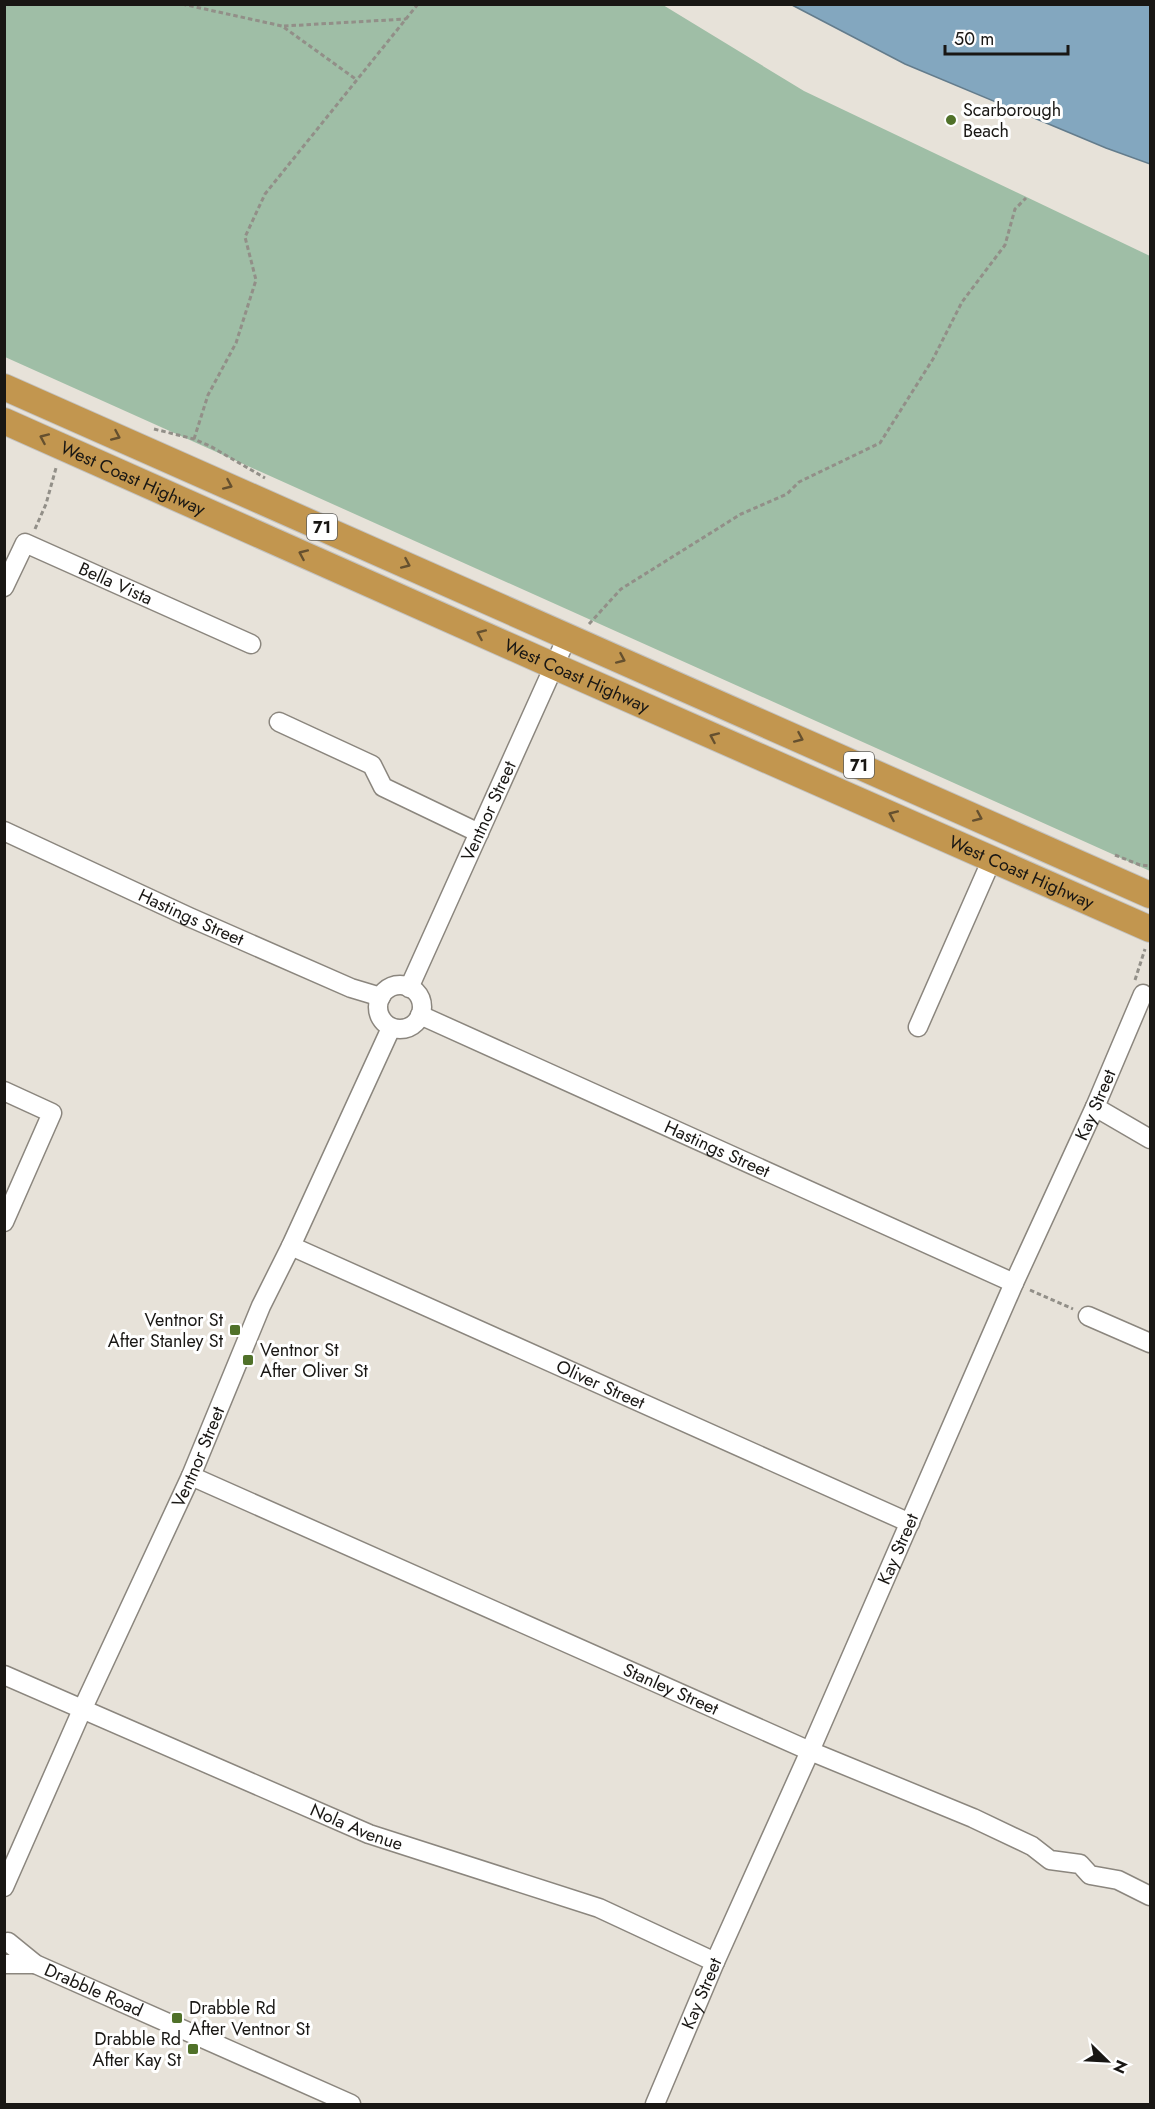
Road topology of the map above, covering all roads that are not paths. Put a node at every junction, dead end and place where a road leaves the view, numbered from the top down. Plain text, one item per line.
1 (4, 387) edge
2 (4, 421) edge
3 (174, 462) junction
4 (193, 505) junction
5 (4, 587) edge
6 (578, 630) junction
7 (251, 644) dead end
8 (554, 666) junction
9 (279, 722) dead end
10 (4, 831) edge
11 (479, 833) junction
12 (992, 859) junction
13 (1095, 870) junction
14 (1150, 895) edge
15 (1081, 898) junction
16 (1150, 929) edge
17 (409, 988) junction
18 (1143, 994) road end
19 (381, 997) junction
20 (420, 1015) junction
21 (918, 1027) dead end
22 (391, 1028) junction
23 (4, 1091) edge
24 (1095, 1107) junction
25 (1150, 1139) edge
26 (4, 1222) edge
27 (291, 1246) junction
28 (1014, 1283) junction
29 (1088, 1316) road end
30 (1150, 1343) edge
31 (191, 1476) junction
32 (910, 1523) junction
33 (4, 1675) edge
34 (82, 1710) junction
35 (810, 1751) junction
36 (5, 1887) edge
37 (1150, 1896) edge
38 (4, 1899) edge
39 (6, 1943) edge
40 (715, 1962) junction
41 (4, 1964) edge
42 (35, 1964) junction
43 (351, 2104) edge
44 (655, 2104) edge

1 -> 3 highway, West Coast Highway / 71
4 -> 2 highway, West Coast Highway / 71
3 - 4 highway
3 -> 6 highway, West Coast Highway / 71
8 -> 4 highway, West Coast Highway / 71
5 - 7 street, Bella Vista
6 - 8 street, Ventnor Street
6 -> 13 highway, West Coast Highway / 71
8 - 11 street, Ventnor Street
12 -> 8 highway, West Coast Highway / 71
9 - 11 street
10 - 19 street, Hastings Street
11 - 17 street, Ventnor Street
12 - 15 highway, West Coast Highway / 71
12 - 21 street
13 - 14 highway, West Coast Highway / 71
13 - 15 highway
15 - 16 highway, West Coast Highway / 71
17 - 19 street
17 - 20 street
18 - 24 street, Kay Street
19 - 22 street
20 - 22 street
20 - 28 street, Hastings Street
22 - 27 street, Ventnor Street
23 - 26 street
24 - 25 street
24 - 28 street, Kay Street
27 - 31 street, Ventnor Street
27 - 32 street, Oliver Street
28 - 32 street, Kay Street
29 - 30 street
31 - 34 street, Ventnor Street
31 - 35 street, Stanley Street
32 - 35 street, Kay Street
33 - 34 street, Nola Avenue
34 - 36 street, Ventnor Street
34 - 40 street, Nola Avenue
35 - 37 street, Stanley Street
35 - 40 street, Kay Street
36 - 38 street, Ventnor Street
39 - 42 street, Drabble Road
40 - 44 street, Kay Street
41 - 42 street, Drabble Road
42 - 43 street, Drabble Road

